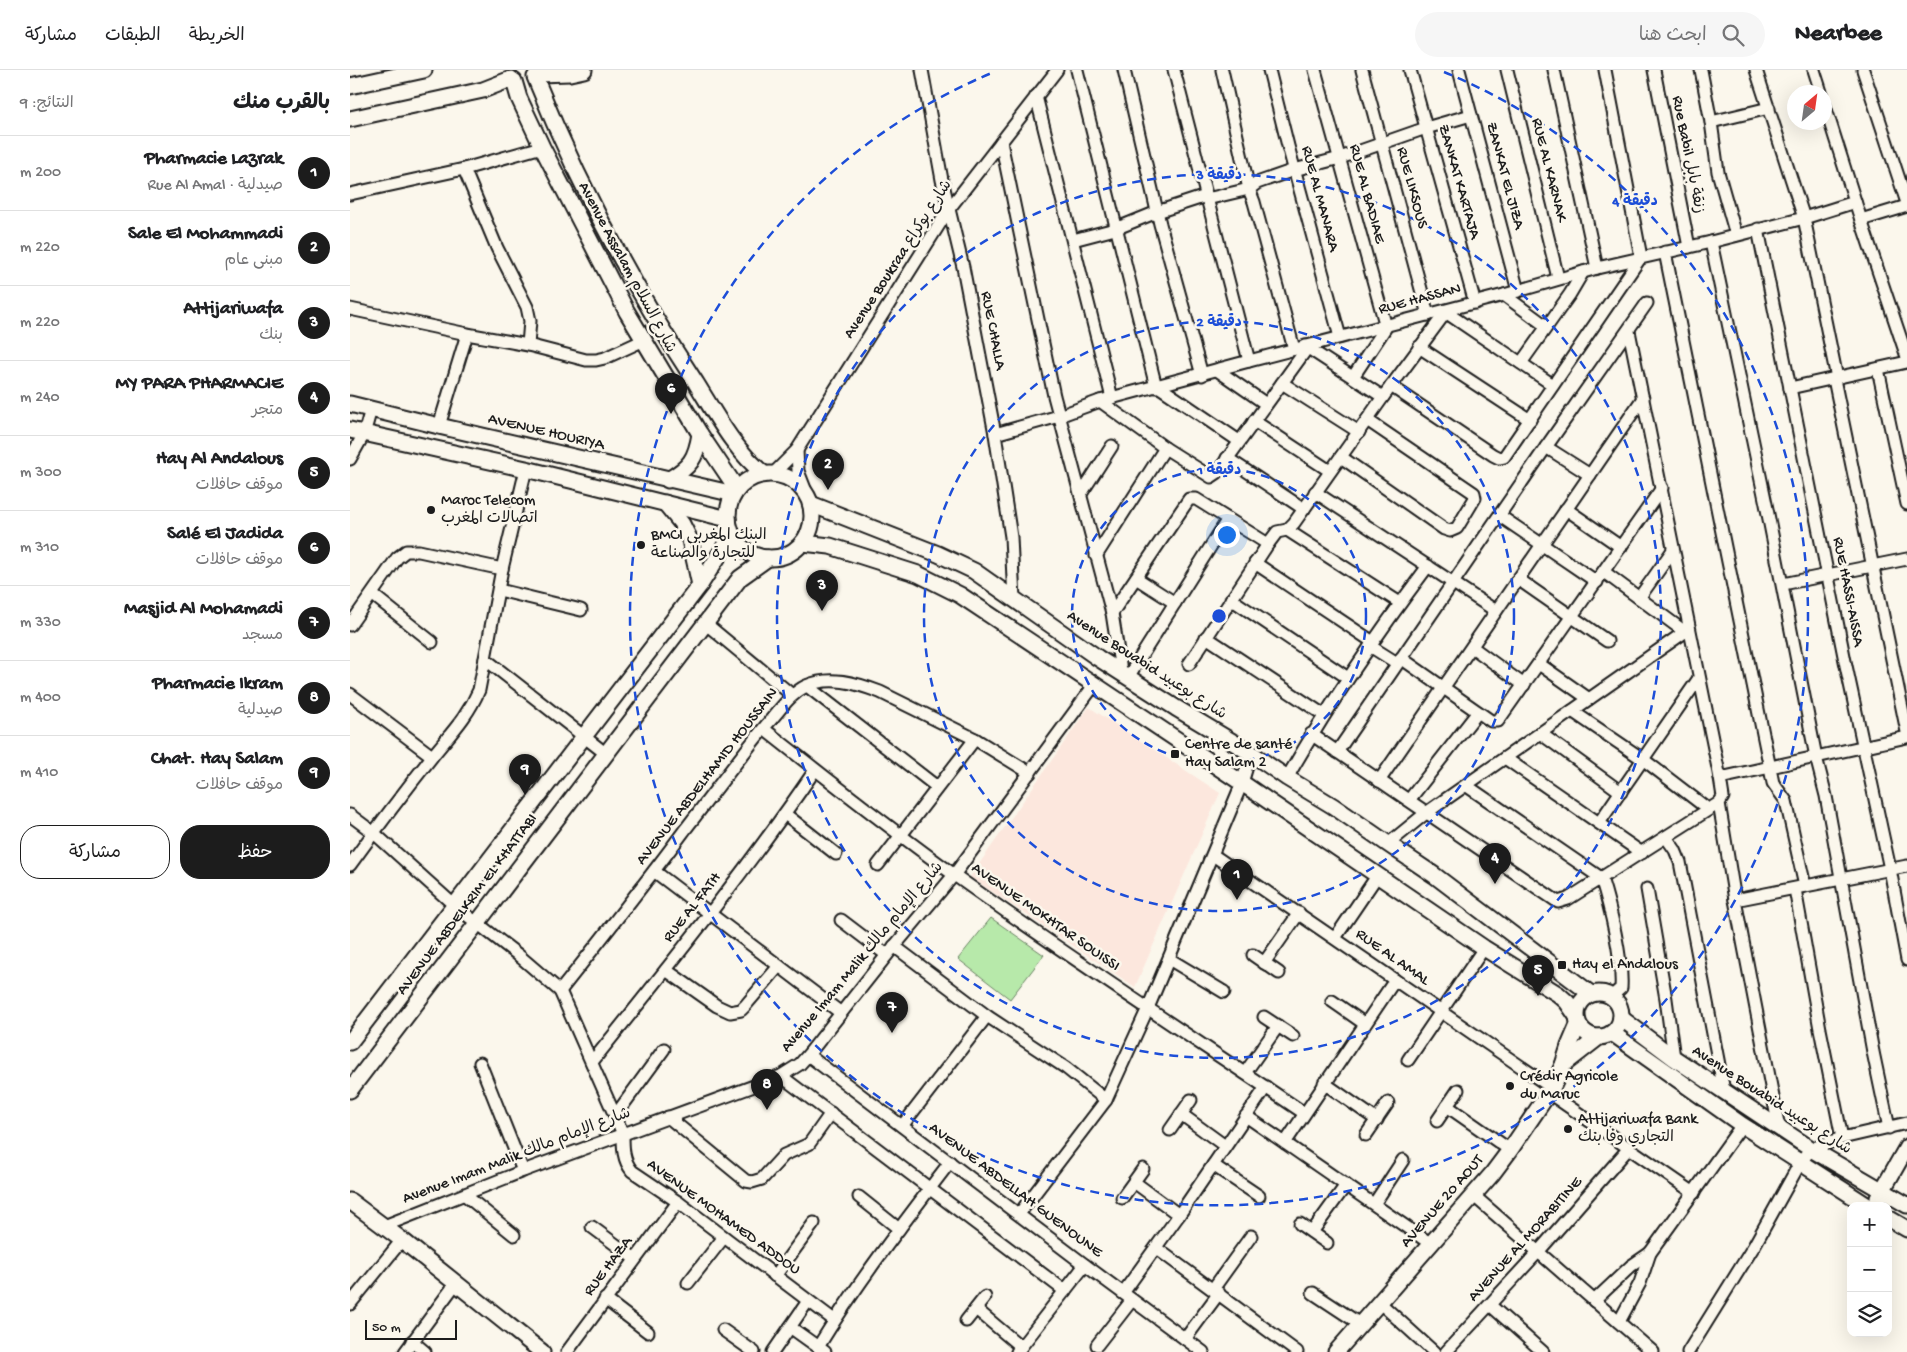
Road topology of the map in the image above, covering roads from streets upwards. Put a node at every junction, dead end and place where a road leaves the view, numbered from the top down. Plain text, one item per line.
1 (424, 70) edge
2 (584, 70) edge
3 (922, 70) edge
4 (1056, 70) edge
5 (1078, 70) edge
6 (1124, 70) edge
7 (1174, 70) edge
8 (1222, 70) edge
9 (1269, 70) edge
10 (1315, 70) edge
11 (1362, 70) edge
12 (1410, 70) edge
13 (1459, 70) edge
14 (1507, 70) edge
15 (1554, 70) edge
16 (1605, 70) edge
17 (1654, 70) edge
18 (1701, 70) edge
19 (1756, 70) edge
20 (1814, 70) edge
21 (1863, 70) edge
22 (537, 74) edge
23 (510, 77) edge
24 (1819, 85) edge
25 (350, 86) edge
26 (1036, 96) junction
27 (1769, 108) junction
28 (1471, 115) junction
29 (350, 119) edge
30 (1711, 122) junction
31 (1426, 128) junction
32 (1832, 129) edge
33 (1001, 142) junction
34 (1382, 143) junction
35 (542, 146) junction
36 (1340, 158) junction
37 (464, 169) junction
38 (1294, 170) junction
39 (1249, 189) junction
40 (350, 194) edge
41 (1206, 196) junction
42 (1855, 202) junction
43 (1907, 204) edge
44 (949, 209) junction
45 (1157, 212) junction
46 (1804, 218) junction
47 (1861, 220) junction
48 (1115, 228) junction
49 (1758, 229) junction
50 (1736, 235) junction
51 (1073, 240) junction
52 (1711, 242) junction
53 (1688, 247) junction
54 (1666, 252) junction
55 (1641, 257) junction
56 (1597, 268) junction
57 (1583, 272) junction
58 (1558, 278) junction
59 (1518, 291) junction
60 (1504, 295) junction
61 (1475, 303) junction
62 (1647, 303) dead end
63 (350, 309) edge
64 (1445, 312) junction
65 (1428, 315) junction
66 (1546, 326) junction
67 (1386, 327) junction
68 (1629, 331) junction
69 (467, 334) junction
70 (1340, 337) junction
71 (642, 341) junction
72 (528, 345) junction
73 (1302, 347) junction
74 (1419, 347) junction
75 (1906, 351) edge
76 (1249, 361) junction
77 (1907, 362) edge
78 (1521, 363) junction
79 (1878, 369) junction
80 (1217, 370) junction
81 (1202, 375) junction
82 (1353, 377) junction
83 (1835, 378) junction
84 (1282, 383) junction
85 (1552, 385) junction
86 (1157, 386) junction
87 (1391, 386) junction
88 (1790, 388) junction
89 (1383, 397) junction
90 (1112, 398) junction
91 (1643, 398) junction
92 (1100, 402) junction
93 (350, 404) edge
94 (1266, 404) junction
95 (371, 409) junction
96 (1059, 416) junction
97 (1367, 420) junction
98 (1530, 420) junction
99 (1254, 421) junction
100 (439, 426) junction
101 (357, 432) edge
102 (1359, 432) junction
103 (700, 434) junction
104 (995, 434) junction
105 (1239, 441) junction
106 (1112, 446) dead end
107 (1546, 447) junction
108 (1165, 448) junction
109 (797, 450) junction
110 (1341, 457) junction
111 (1227, 458) junction
112 (350, 459) edge
113 (526, 470) junction
114 (1330, 471) junction
115 (769, 473) junction
116 (1590, 475) junction
117 (668, 480) junction
118 (1662, 488) junction
119 (735, 492) junction
120 (1315, 492) junction
121 (1081, 494) junction
122 (809, 499) junction
123 (665, 503) junction
124 (1907, 504) edge
125 (1304, 509) junction
126 (1566, 509) junction
127 (1500, 516) junction
128 (728, 519) junction
129 (1228, 519) junction
130 (1288, 530) junction
131 (732, 535) junction
132 (803, 543) junction
133 (1268, 544) junction
134 (1543, 544) junction
135 (1621, 547) junction
136 (1673, 550) junction
137 (1096, 556) junction
138 (768, 558) junction
139 (1907, 559) edge
140 (1255, 562) junction
141 (1428, 566) junction
142 (1873, 566) junction
143 (502, 569) junction
144 (1604, 572) junction
145 (1828, 575) junction
146 (1136, 578) junction
147 (1518, 579) junction
148 (1597, 582) junction
149 (1453, 583) junction
150 (1783, 584) junction
151 (700, 585) junction
152 (499, 590) junction
153 (373, 595) junction
154 (1639, 598) junction
155 (1231, 599) junction
156 (1014, 600) junction
157 (1175, 603) junction
158 (1400, 603) junction
159 (581, 610) dead end
160 (1496, 611) junction
161 (1112, 613) junction
162 (1573, 616) junction
163 (705, 623) junction
164 (350, 625) edge
165 (1687, 631) junction
166 (1206, 637) junction
167 (1607, 641) dead end
168 (432, 642) dead end
169 (1372, 644) junction
170 (1472, 647) junction
171 (485, 659) junction
172 (1399, 661) junction
173 (1189, 664) dead end
174 (1538, 664) junction
175 (1125, 674) junction
176 (1348, 678) junction
177 (1699, 678) junction
178 (1095, 684) junction
179 (1524, 685) junction
180 (807, 686) junction
181 (1444, 687) junction
182 (350, 694) edge
183 (792, 695) junction
184 (1589, 699) junction
185 (1572, 711) junction
186 (1478, 712) junction
187 (1324, 715) junction
188 (764, 729) junction
189 (1907, 732) edge
190 (1311, 734) junction
191 (1540, 734) junction
192 (584, 737) junction
193 (1907, 737) edge
194 (974, 739) junction
195 (1863, 747) junction
196 (1337, 752) junction
197 (606, 753) junction
198 (1251, 753) junction
199 (432, 756) junction
200 (1816, 757) junction
201 (1505, 758) junction
202 (1644, 760) junction
203 (1770, 767) junction
204 (816, 770) junction
205 (1030, 773) junction
206 (1287, 778) junction
207 (1720, 778) junction
208 (1379, 781) junction
209 (1242, 783) junction
210 (1467, 786) junction
211 (937, 787) junction
212 (1621, 792) junction
213 (1409, 800) junction
214 (1719, 803) junction
215 (1708, 809) junction
216 (1426, 813) junction
217 (785, 814) junction
218 (350, 815) edge
219 (1599, 823) junction
220 (374, 833) junction
221 (901, 836) junction
222 (1666, 838) junction
223 (1388, 844) junction
224 (1642, 853) junction
225 (836, 854) dead end
226 (1213, 855) junction
227 (350, 865) edge
228 (878, 865) dead end
229 (1907, 866) edge
230 (1890, 869) junction
231 (654, 871) junction
232 (954, 875) junction
233 (1377, 876) junction
234 (1601, 878) junction
235 (1842, 879) junction
236 (1800, 887) junction
237 (1647, 889) dead end
238 (1735, 900) junction
239 (455, 906) junction
240 (1299, 913) junction
241 (710, 914) junction
242 (841, 920) dead end
243 (476, 924) junction
244 (1335, 938) junction
245 (1484, 948) junction
246 (890, 951) junction
247 (1253, 955) dead end
248 (1169, 960) junction
249 (1907, 960) edge
250 (1264, 963) junction
251 (779, 966) junction
252 (666, 970) junction
253 (1278, 972) dead end
254 (1395, 980) junction
255 (560, 991) junction
256 (1224, 992) dead end
257 (1591, 994) junction
258 (1611, 997) junction
259 (1332, 1001) dead end
260 (1148, 1008) junction
261 (1440, 1011) junction
262 (841, 1013) junction
263 (987, 1016) junction
264 (1264, 1016) dead end
265 (1621, 1018) junction
266 (1577, 1020) junction
267 (1366, 1024) junction
268 (1278, 1026) junction
269 (1605, 1035) junction
270 (1293, 1036) dead end
271 (350, 1042) edge
272 (664, 1049) dead end
273 (808, 1056) junction
274 (1674, 1058) junction
275 (1408, 1060) dead end
276 (592, 1062) junction
277 (480, 1063) dead end
278 (1563, 1066) junction
279 (1245, 1073) junction
280 (780, 1076) junction
281 (1324, 1083) junction
282 (1266, 1087) junction
283 (350, 1090) edge
284 (1458, 1090) dead end
285 (1551, 1090) junction
286 (1724, 1091) junction
287 (1106, 1100) junction
288 (1191, 1100) dead end
289 (1388, 1103) dead end
290 (1447, 1106) junction
291 (831, 1113) junction
292 (1304, 1113) junction
293 (1181, 1114) junction
294 (615, 1116) junction
295 (1246, 1116) junction
296 (668, 1117) junction
297 (1376, 1120) junction
298 (1438, 1121) dead end
299 (1907, 1124) edge
300 (1742, 1125) junction
301 (902, 1126) junction
302 (1779, 1128) junction
303 (1889, 1128) junction
304 (1170, 1130) dead end
305 (622, 1134) junction
306 (1366, 1135) dead end
307 (1842, 1138) junction
308 (1285, 1143) junction
309 (1225, 1146) junction
310 (1907, 1147) edge
311 (1629, 1148) junction
312 (1810, 1149) junction
313 (1510, 1150) junction
314 (1403, 1160) dead end
315 (950, 1162) junction
316 (1800, 1163) junction
317 (1213, 1165) junction
318 (1143, 1169) dead end
319 (523, 1171) junction
320 (1134, 1182) junction
321 (1346, 1185) junction
322 (929, 1189) junction
323 (1883, 1191) junction
324 (1694, 1193) junction
325 (1260, 1194) dead end
326 (465, 1195) junction
327 (1473, 1195) junction
328 (859, 1197) dead end
329 (1122, 1198) dead end
330 (350, 1202) edge
331 (678, 1202) junction
332 (1862, 1202) edge
333 (1876, 1202) edge
334 (1374, 1204) junction
335 (1907, 1205) edge
336 (1019, 1214) junction
337 (1179, 1215) junction
338 (1892, 1220) edge
339 (814, 1223) dead end
340 (1300, 1224) dead end
341 (384, 1226) junction
342 (592, 1227) dead end
343 (899, 1229) junction
344 (1907, 1229) edge
345 (1312, 1232) junction
346 (514, 1235) dead end
347 (1250, 1236) dead end
348 (724, 1237) junction
349 (402, 1240) junction
350 (1327, 1243) dead end
351 (1430, 1244) junction
352 (1156, 1248) junction
353 (1538, 1252) junction
354 (1650, 1253) junction
355 (635, 1259) junction
356 (1084, 1265) junction
357 (775, 1276) junction
358 (456, 1283) junction
359 (688, 1283) dead end
360 (1065, 1291) junction
361 (1216, 1291) junction
362 (1313, 1293) dead end
363 (1127, 1296) junction
364 (985, 1297) dead end
365 (605, 1299) junction
366 (808, 1301) junction
367 (1594, 1301) junction
368 (1379, 1302) junction
369 (350, 1304) edge
370 (1490, 1305) junction
371 (976, 1309) junction
372 (834, 1320) junction
373 (966, 1321) dead end
374 (1618, 1322) junction
375 (1360, 1324) junction
376 (790, 1328) junction
377 (723, 1330) dead end
378 (648, 1332) dead end
379 (1185, 1339) junction
380 (412, 1342) junction
381 (1097, 1345) dead end
382 (822, 1349) edge
383 (1019, 1349) edge
384 (404, 1352) edge
385 (425, 1352) edge
386 (542, 1352) edge
387 (567, 1352) edge
388 (754, 1352) edge
389 (773, 1352) edge
390 (1203, 1352) edge
391 (1297, 1352) edge
392 (1336, 1352) edge
393 (1434, 1352) edge
394 (1446, 1352) edge
395 (1543, 1352) edge
396 (1653, 1352) edge
397 (1688, 1352) edge

1 - 25 street
2 - 22 street
3 - 44 street, RUE CHALLA
4 - 26 street, Avenue Boukraa شارع بوكراع
5 - 48 street
6 - 45 street
7 - 41 street
8 - 39 street
9 - 38 street, RUE AL MANARA
10 - 36 street, RUE AL BADIAE
11 - 34 street, RUE LIKSOUS
12 - 31 street, ZANKAT KARTAJA
13 - 28 street, ZANKAT EL JIZA
14 - 58 street, RUE AL KARNAK
15 - 56 street
16 - 55 street
17 - 53 street, Rue Babil زنقة بابل
18 - 30 street
19 - 27 street
20 - 24 street
21 - 43 street
22 - 23 street
22 - 115 street, Avenue Assalam شارع السلام
23 - 29 street
23 - 35 street, Avenue Assalam شارع السلام
26 - 33 street, Avenue Boukraa شارع بوكراع
26 - 51 street
27 - 30 street
27 - 46 street
28 - 31 street
28 - 59 street, ZANKAT EL JIZA
30 - 50 street
31 - 34 street
31 - 61 street, ZANKAT KARTAJA
32 - 42 street
33 - 44 street, Avenue Boukraa شارع بوكراع
33 - 96 street
34 - 36 street
34 - 65 street, RUE LIKSOUS
35 - 37 street
35 - 71 street, Avenue Assalam شارع السلام
36 - 38 street
36 - 67 street, RUE AL BADIAE
37 - 40 street
37 - 72 street
38 - 39 street
38 - 70 street, RUE AL MANARA
39 - 41 street
39 - 73 street
41 - 45 street
41 - 76 street
42 - 46 street, RUE HASSAN
42 - 47 street
43 - 47 street
44 - 104 street, RUE CHALLA
44 - 109 street, Avenue Boukraa شارع بوكراع
45 - 48 street
45 - 81 street
46 - 49 street, RUE HASSAN
46 - 83 street
47 - 75 street
48 - 51 street
48 - 86 street
49 - 50 street, RUE HASSAN
49 - 88 street, RUE HASSI-AISSA
50 - 52 street, RUE HASSAN
51 - 90 street
52 - 53 street, RUE HASSAN
52 - 150 street
53 - 54 street, RUE HASSAN
54 - 55 street, RUE HASSAN
54 - 203 street
55 - 56 street, RUE HASSAN
55 - 85 street
56 - 57 street, RUE HASSAN
57 - 58 street, RUE HASSAN
57 - 66 street
58 - 59 street, RUE HASSAN
59 - 60 street, RUE HASSAN
60 - 61 street, RUE HASSAN
60 - 66 street
61 - 64 street, RUE HASSAN
62 - 68 street
63 - 69 street
64 - 65 street, RUE HASSAN
64 - 74 street
64 - 78 street
65 - 67 street, RUE HASSAN
66 - 78 street
67 - 70 street, RUE HASSAN
67 - 82 street
68 - 91 street
68 - 107 street
69 - 72 street
69 - 100 street
70 - 73 street, RUE HASSAN
71 - 72 street
71 - 103 street, Avenue Assalam شارع السلام
73 - 76 street, RUE HASSAN
73 - 82 street
73 - 84 street
74 - 87 street
74 - 98 street
76 - 80 street, RUE HASSAN
77 - 79 street
78 - 85 street
79 - 83 street
79 - 124 street
80 - 81 street, RUE HASSAN
80 - 94 street
81 - 86 street, RUE HASSAN
82 - 89 street
83 - 88 street
83 - 142 street
84 - 94 street
84 - 102 street
85 - 98 street
86 - 90 street, RUE HASSAN
86 - 105 street
87 - 89 street
87 - 98 street
88 - 145 street, RUE HASSI-AISSA
89 - 97 street
90 - 92 street, RUE HASSAN
91 - 116 street
91 - 118 street
92 - 96 street, RUE HASSAN
92 - 108 street
93 - 95 street, AVENUE HOURIYA
94 - 99 street
95 - 100 street, AVENUE HOURIYA
95 - 101 street
96 - 104 street, RUE HASSAN
96 - 121 street
97 - 102 street
97 - 110 street
99 - 105 street
99 - 114 street
100 - 117 street, AVENUE HOURIYA
101 - 112 street
101 - 113 street
102 - 110 street
103 - 117 street
103 - 119 street, Avenue Assalam شارع السلام
104 - 156 street, RUE CHALLA
105 - 111 street
106 - 121 street
107 - 116 street
107 - 127 street
108 - 111 street
108 - 137 street
109 - 115 street, Avenue Boukraa شارع بوكراع
109 - 122 street
110 - 114 street
111 - 125 street
113 - 123 street
113 - 143 street
114 - 120 street
115 - 119 street
115 - 122 street
116 - 126 street
117 - 119 street, AVENUE HOURIYA
118 - 135 street
118 - 136 street
119 - 128 street
120 - 125 street
120 - 141 street
121 - 137 street
122 - 132 street
122 - 156 street, Avenue Bouabid شارع بوعبيد
123 - 128 street
123 - 151 street
125 - 130 street
126 - 134 street
126 - 135 street
127 - 134 street
127 - 149 street
128 - 131 street
129 - 133 street
129 - 146 street
129 - 157 street
130 - 133 street
130 - 158 street
131 - 138 street
131 - 151 street, AVENUE ABDELKRIM EL KHATTABI
132 - 138 street
132 - 178 street
133 - 140 street
134 - 147 street
134 - 148 street
135 - 144 street
136 - 154 street
136 - 165 street
137 - 161 street
138 - 163 street, AVENUE ABDELKRIM EL KHATTABI
139 - 142 street
140 - 155 street
140 - 169 street
141 - 149 street
141 - 158 street
142 - 145 street
142 - 189 street
143 - 152 street
143 - 153 street
144 - 148 street
144 - 154 street
145 - 150 street
145 - 195 street, RUE HASSI-AISSA
146 - 157 street
146 - 161 street
147 - 160 street
147 - 162 street
148 - 162 street
149 - 160 street
149 - 172 street
150 - 200 street
151 - 192 street, AVENUE ABDELKRIM EL KHATTABI
152 - 159 street
152 - 171 street
153 - 164 street
153 - 168 street
154 - 165 street
155 - 166 street
155 - 176 street
156 - 175 street, Avenue Bouabid شارع بوعبيد
157 - 175 street
158 - 169 street
160 - 170 street
161 - 175 street
162 - 167 street
162 - 174 street
163 - 183 street
163 - 197 street, AVENUE ABDELKRIM EL KHATTABI
165 - 177 street
165 - 184 street
166 - 173 street
166 - 187 street
169 - 172 street
169 - 176 street
170 - 179 street
170 - 181 street
171 - 192 street
171 - 199 street
172 - 181 street
172 - 196 street
174 - 179 street
174 - 184 street
175 - 198 street, Avenue Bouabid شارع بوعبيد
176 - 187 street
177 - 202 street
177 - 207 street
178 - 205 street, Avenue Imam Malik شارع الإمام مالك
178 - 209 street
179 - 186 street
180 - 183 street, AVENUE ABDELHAMID HOUSSAIN
180 - 194 street, AVENUE ABDELHAMID HOUSSAIN
180 - 211 street
181 - 186 street
181 - 208 street
182 - 199 street
183 - 188 street, AVENUE ABDELHAMID HOUSSAIN
184 - 185 street
185 - 191 street
185 - 202 street
186 - 213 street
187 - 190 street
188 - 204 street, AVENUE MOKHTAR SOUISSI
188 - 231 street, AVENUE ABDELHAMID HOUSSAIN
190 - 196 street
190 - 206 street
191 - 201 street
191 - 212 street
192 - 197 street
192 - 239 street, AVENUE ABDELKRIM EL KHATTABI
193 - 195 street
194 - 205 street, AVENUE ABDELHAMID HOUSSAIN
194 - 211 street
195 - 200 street
195 - 230 street, RUE HASSI-AISSA
196 - 208 street
197 - 243 street, AVENUE ABDELKRIM EL KHATTABI
198 - 206 street, Avenue Bouabid شارع بوعبيد
198 - 209 street
199 - 220 street
200 - 203 street
200 - 235 street
201 - 210 street
201 - 219 street
202 - 212 street
202 - 215 street
203 - 207 street
203 - 236 street
204 - 217 street, RUE AL FATH
204 - 221 street, AVENUE MOKHTAR SOUISSI
205 - 232 street, Avenue Imam Malik شارع الإمام مالك
206 - 223 street, Avenue Bouabid شارع بوعبيد
207 - 214 street
208 - 213 street
209 - 226 street
209 - 233 street
210 - 216 street
210 - 234 street
211 - 221 street
212 - 219 street
213 - 216 street
214 - 215 street
214 - 238 street
215 - 222 street
216 - 223 street
216 - 234 street
217 - 225 street
217 - 241 street, RUE AL FATH
218 - 220 street, AVENUE MOHAMED ADDOU
219 - 224 street
220 - 227 street
220 - 239 street, AVENUE MOHAMED ADDOU
221 - 228 street
221 - 232 street, AVENUE MOKHTAR SOUISSI
222 - 224 street
222 - 286 street
223 - 257 street, Avenue Bouabid شارع بوعبيد
224 - 234 street
226 - 240 street, RUE AL AMAL
226 - 248 street
229 - 230 street
230 - 235 street
230 - 249 street, RUE HASSI-AISSA
231 - 241 street
231 - 255 street, AVENUE ABDELHAMID HOUSSAIN
232 - 246 street, Avenue Imam Malik شارع الإمام مالك
232 - 260 street, AVENUE MOKHTAR SOUISSI
233 - 244 street
233 - 245 street
234 - 258 street
235 - 236 street
235 - 303 street
236 - 238 street
236 - 307 street
237 - 274 street
238 - 302 street
239 - 243 street, AVENUE MOHAMED ADDOU
239 - 271 street, AVENUE ABDELKRIM EL KHATTABI
240 - 244 street, RUE AL AMAL
240 - 250 street
241 - 251 street
241 - 252 street, RUE AL FATH
242 - 246 street
243 - 255 street, AVENUE MOHAMED ADDOU
243 - 283 street, AVENUE ABDELKRIM EL KHATTABI
244 - 254 street, RUE AL AMAL
245 - 261 street
245 - 266 street
246 - 262 street, Avenue Imam Malik شارع الإمام مالك
246 - 263 street
247 - 250 street
248 - 256 street
248 - 260 street
250 - 253 street
251 - 252 street
251 - 262 street
252 - 276 street, RUE AL FATH
254 - 261 street, RUE AL AMAL
254 - 267 street
255 - 276 street, AVENUE MOHAMED ADDOU
257 - 258 street
257 - 266 street
258 - 265 street
259 - 267 street
260 - 279 street, AVENUE MOKHTAR SOUISSI
260 - 287 street
261 - 275 street
261 - 285 street, RUE AL AMAL
262 - 273 street, Avenue Imam Malik شارع الإمام مالك
263 - 287 street
263 - 301 street
264 - 268 street
265 - 269 street
265 - 274 street, Avenue Bouabid شارع بوعبيد
266 - 269 street
266 - 278 street, AVENUE 20 AOUT
267 - 281 street
268 - 270 street
268 - 279 street
269 - 278 street, AVENUE 20 AOUT
269 - 300 street, Avenue Bouabid شارع بوعبيد
272 - 294 street
273 - 280 street, Avenue Imam Malik شارع الإمام مالك
273 - 301 street, AVENUE ABDELLAH GUENOUNE
274 - 286 street, Avenue Bouabid شارع بوعبيد
276 - 294 street, AVENUE MOHAMED ADDOU
277 - 319 street
278 - 285 street, AVENUE 20 AOUT
279 - 282 street, AVENUE MOKHTAR SOUISSI
280 - 291 street
280 - 296 street, Avenue Imam Malik شارع الإمام مالك
281 - 292 street
281 - 297 street
282 - 292 street, AVENUE MOKHTAR SOUISSI
282 - 295 street
284 - 290 street
285 - 311 street, RUE AL AMAL
285 - 313 street, AVENUE 20 AOUT
286 - 302 street, Avenue Bouabid شارع بوعبيد
287 - 336 street
288 - 293 street
289 - 297 street
290 - 298 street
290 - 313 street
291 - 296 street
291 - 322 street
292 - 308 street
293 - 304 street
293 - 309 street
294 - 305 street, AVENUE MOHAMED ADDOU
295 - 308 street
295 - 309 street
296 - 305 street, Avenue Imam Malik شارع الإمام مالك
297 - 306 street
299 - 303 street
300 - 316 street, Avenue Bouabid شارع بوعبيد
300 - 324 street
301 - 315 street, AVENUE ABDELLAH GUENOUNE
302 - 312 street, Avenue Bouabid شارع بوعبيد
303 - 307 street
305 - 319 street, Avenue Imam Malik شارع الإمام مالك
305 - 331 street, AVENUE MOHAMED ADDOU
307 - 312 street
308 - 321 street
309 - 317 street
310 - 323 street
311 - 324 street, RUE AL AMAL
311 - 353 street, AVENUE AL MORABITINE
312 - 316 street
312 - 323 street, Avenue Bouabid شارع بوعبيد
313 - 327 street, AVENUE 20 AOUT
314 - 334 street
315 - 322 street
315 - 336 street, AVENUE ABDELLAH GUENOUNE
316 - 332 street, Avenue Bouabid شارع بوعبيد
316 - 397 street
317 - 325 street
317 - 337 street
318 - 320 street
319 - 326 street, Avenue Imam Malik شارع الإمام مالك
320 - 329 street
320 - 337 street
321 - 334 street
321 - 345 street
322 - 343 street
322 - 360 street
323 - 333 street
323 - 335 street, Avenue Bouabid شارع بوعبيد
324 - 354 street
326 - 341 street, Avenue Imam Malik شارع الإمام مالك
326 - 346 street
327 - 351 street, AVENUE 20 AOUT
327 - 353 street
328 - 343 street
330 - 341 street
331 - 348 street, AVENUE MOHAMED ADDOU
331 - 355 street, RUE HAZA
334 - 351 street
336 - 356 street, AVENUE ABDELLAH GUENOUNE
337 - 352 street
338 - 344 street
339 - 357 street
340 - 345 street
341 - 349 street
342 - 355 street
343 - 372 street
345 - 350 street
347 - 361 street
348 - 357 street, AVENUE MOHAMED ADDOU
348 - 359 street
349 - 358 street
349 - 369 street
351 - 368 street, AVENUE 20 AOUT
352 - 361 street
352 - 363 street
353 - 367 street
353 - 370 street, AVENUE AL MORABITINE
354 - 367 street
354 - 374 street
355 - 365 street, RUE HAZA
356 - 360 street
356 - 363 street, AVENUE ABDELLAH GUENOUNE
357 - 366 street, AVENUE MOHAMED ADDOU
358 - 380 street
358 - 386 street
360 - 383 street
361 - 379 street
361 - 391 street
362 - 375 street
363 - 379 street, AVENUE ABDELLAH GUENOUNE
363 - 381 street
364 - 371 street
365 - 378 street
365 - 387 street, RUE HAZA
366 - 372 street, AVENUE MOHAMED ADDOU
366 - 376 street
367 - 374 street
368 - 375 street, AVENUE 20 AOUT
368 - 393 street
370 - 394 street, AVENUE AL MORABITINE
370 - 395 street
371 - 373 street
371 - 383 street
372 - 382 street
374 - 396 street
375 - 392 street, AVENUE 20 AOUT
376 - 382 street
376 - 389 street
377 - 388 street
379 - 390 street, AVENUE ABDELLAH GUENOUNE
380 - 384 street
380 - 385 street

